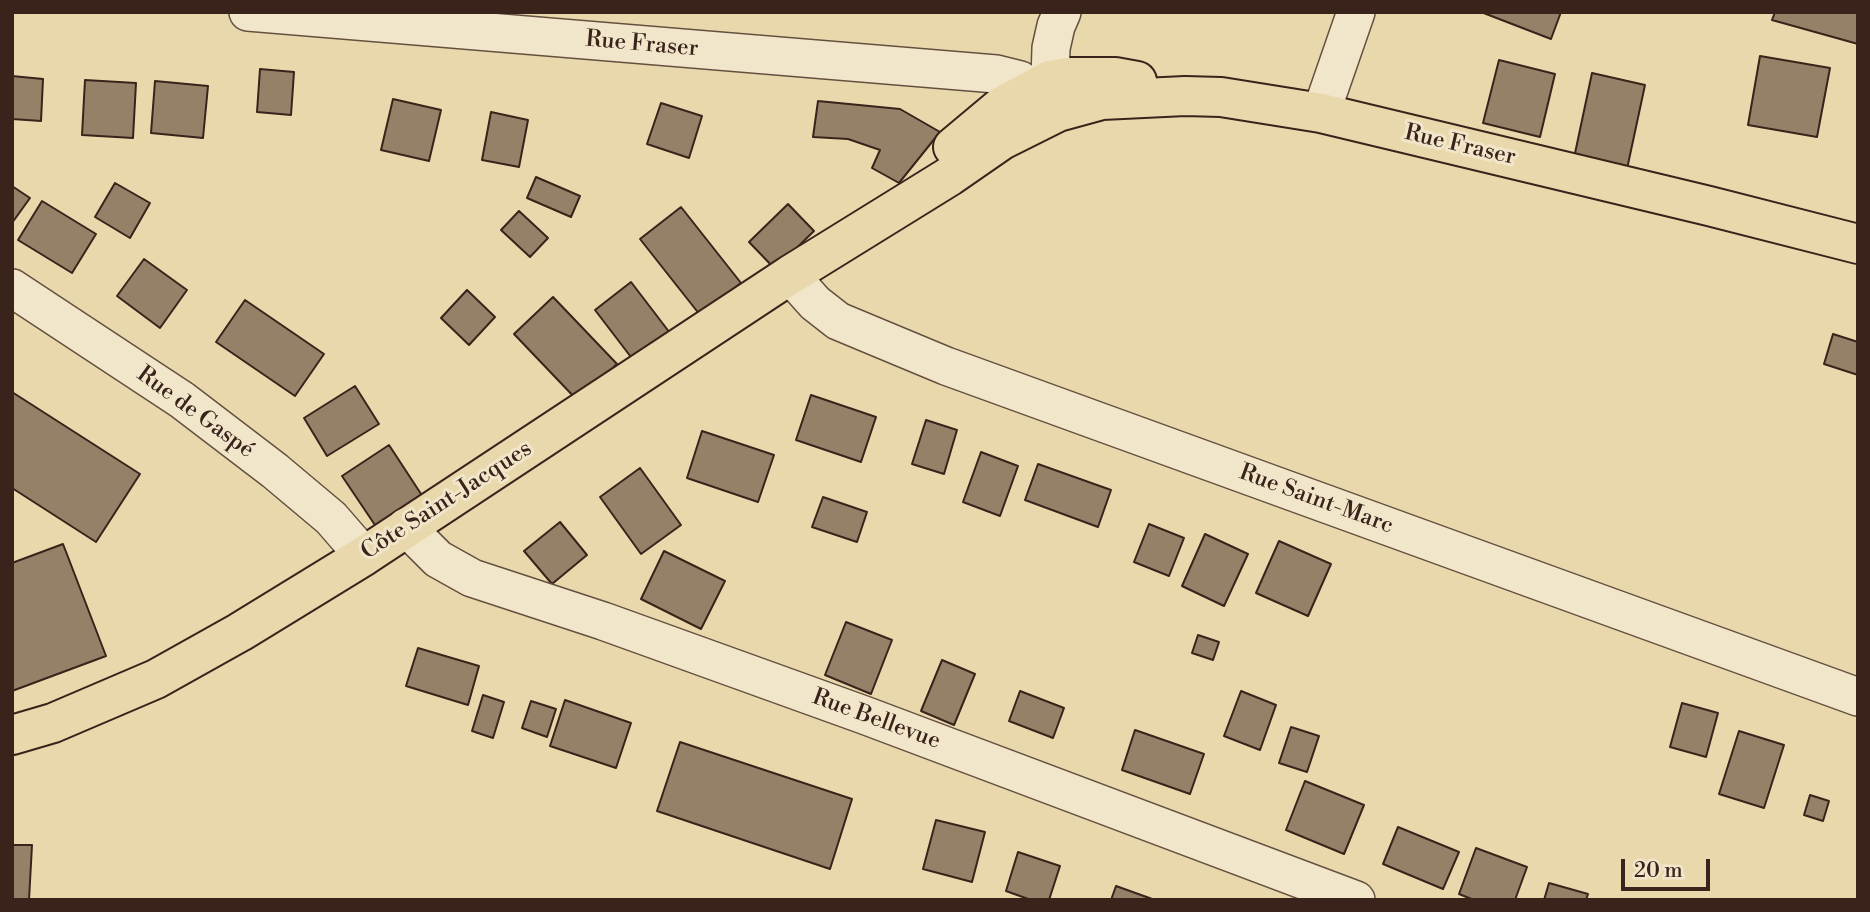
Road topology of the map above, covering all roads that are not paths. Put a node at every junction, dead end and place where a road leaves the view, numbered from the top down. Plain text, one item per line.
1 (248, 12) edge
2 (1062, 12) edge
3 (1356, 12) edge
4 (1047, 94) junction
5 (1321, 114) junction
6 (1858, 244) edge
7 (790, 275) junction
8 (12, 288) edge
9 (407, 527) junction
10 (364, 556) junction
11 (1858, 697) edge
12 (12, 735) edge
13 (1356, 900) edge

1 - 4 street, Rue Fraser
2 - 4 street
3 - 5 street
4 - 5 main road, Rue Fraser
4 - 7 main road, Côte Saint-Jacques
5 - 6 main road, Rue Fraser
7 - 9 main road, Côte Saint-Jacques
7 - 11 street, Rue Saint-Marc
8 - 10 street, Rue de Gaspé
9 - 10 main road, Côte Saint-Jacques
9 - 13 street, Rue Bellevue
10 - 12 main road, Côte Saint-Jacques

